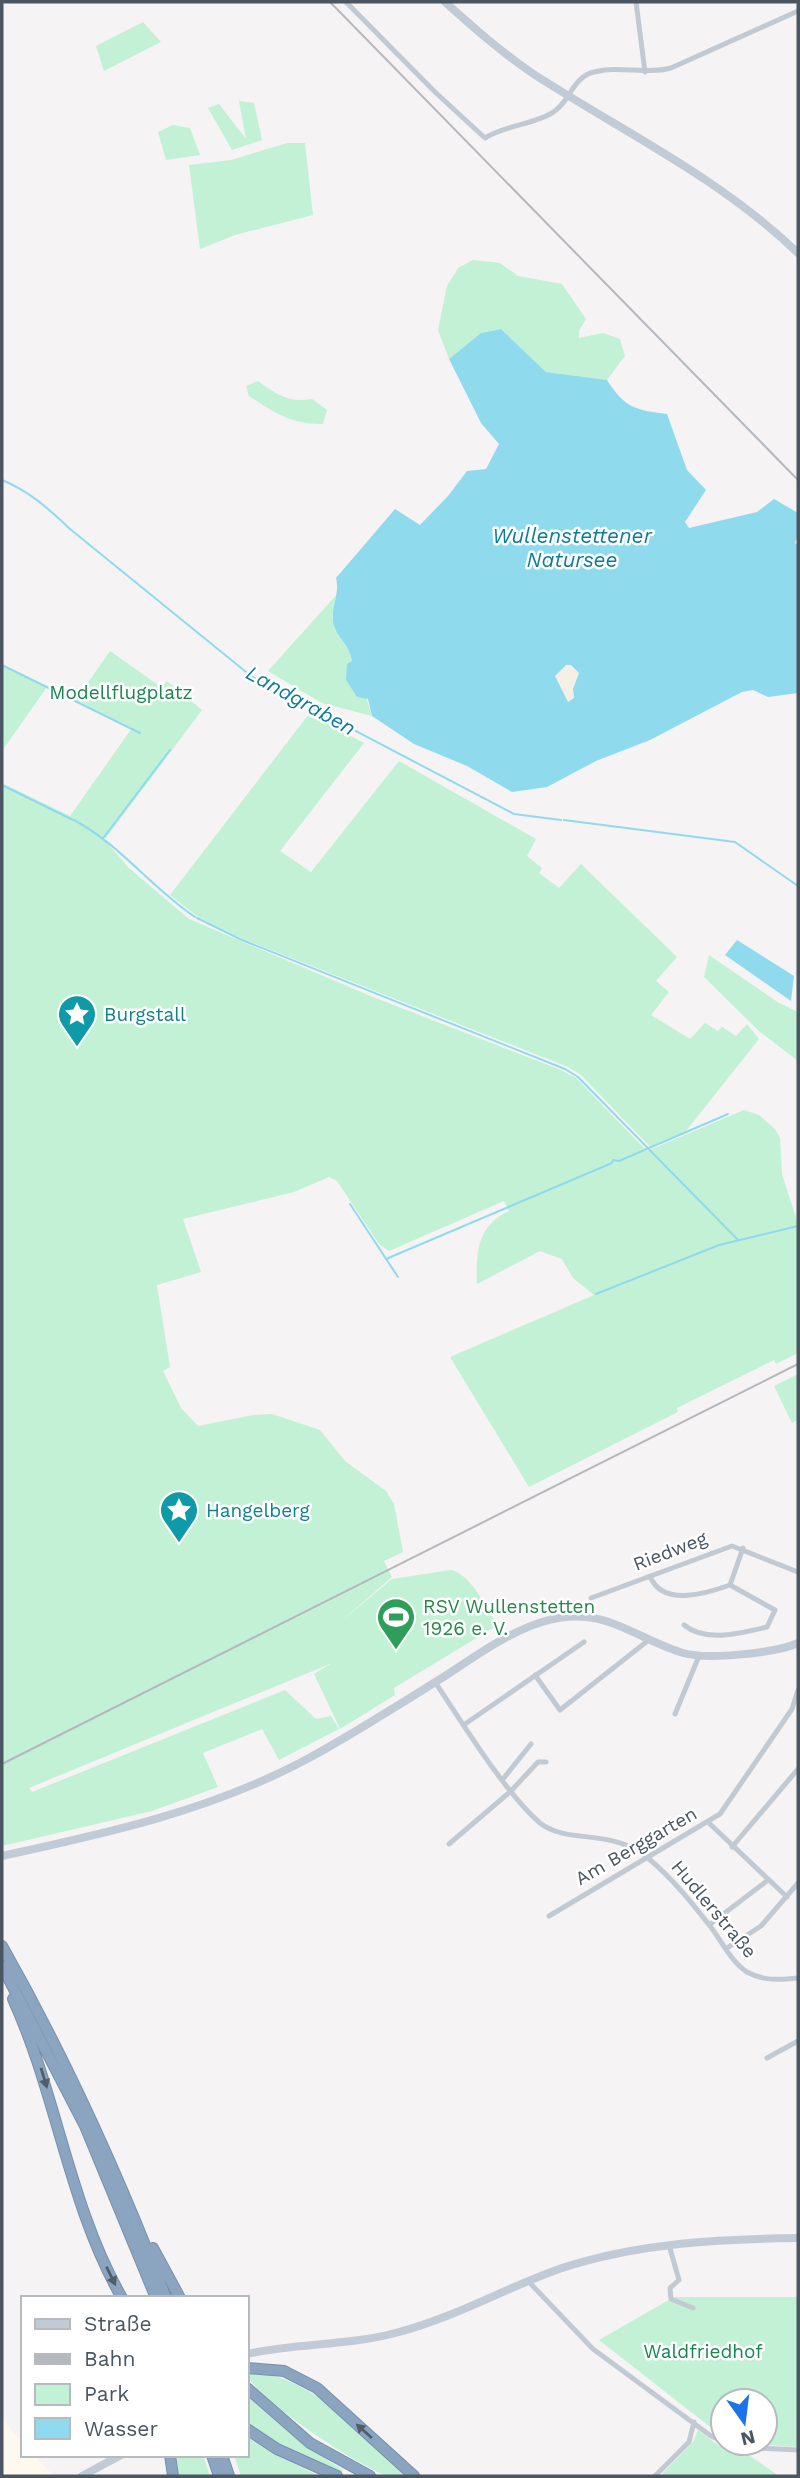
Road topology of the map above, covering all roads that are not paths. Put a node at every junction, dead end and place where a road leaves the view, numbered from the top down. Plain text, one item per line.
1 (346, 2) edge
2 (445, 2) edge
3 (636, 2) edge
4 (798, 11) edge
5 (645, 72) junction
6 (568, 95) junction
7 (798, 253) edge
8 (743, 1548) junction
9 (798, 1572) edge
10 (650, 1576) junction
11 (730, 1585) junction
12 (591, 1598) dead end
13 (684, 1625) dead end
14 (651, 1638) junction
15 (584, 1642) dead end
16 (798, 1643) edge
17 (699, 1656) junction
18 (535, 1675) junction
19 (435, 1682) junction
20 (798, 1690) edge
21 (675, 1714) dead end
22 (464, 1724) junction
23 (531, 1744) dead end
24 (546, 1762) dead end
25 (798, 1769) edge
26 (503, 1779) junction
27 (511, 1791) junction
28 (709, 1823) junction
29 (449, 1844) dead end
30 (732, 1847) junction
31 (2, 1856) edge
32 (649, 1858) junction
33 (768, 1880) junction
34 (798, 1884) edge
35 (787, 1898) junction
36 (550, 1916) dead end
37 (709, 1925) junction
38 (2, 1945) edge
39 (727, 1948) junction
40 (2, 1966) edge
41 (2, 1974) edge
42 (798, 1978) edge
43 (798, 2041) edge
44 (767, 2058) dead end
45 (130, 2203) junction
46 (798, 2238) edge
47 (669, 2245) junction
48 (527, 2281) junction
49 (121, 2296) edge
50 (155, 2296) edge
51 (165, 2296) edge
52 (179, 2296) edge
53 (692, 2308) dead end
54 (248, 2354) edge
55 (248, 2368) edge
56 (248, 2389) edge
57 (694, 2422) junction
58 (248, 2431) edge
59 (798, 2450) edge
60 (117, 2457) edge
61 (170, 2457) edge
62 (213, 2457) edge
63 (223, 2457) edge
64 (82, 2476) edge
65 (173, 2476) edge
66 (219, 2476) edge
67 (229, 2476) edge
68 (337, 2476) edge
69 (370, 2476) edge
70 (414, 2476) edge
71 (655, 2476) edge

1 - 6 street
2 - 6 main road
3 - 5 street
4 - 5 street
5 - 6 street
6 - 7 main road
8 - 9 street
8 - 10 street, Riedweg
8 - 11 street
10 - 11 street
10 - 12 street, Riedweg
11 - 13 street
14 - 17 main road
14 - 18 street
14 - 19 main road
15 - 18 street
16 - 17 main road
17 - 21 street
18 - 22 street
19 - 22 street, Hudlerstraße
19 - 31 main road
20 - 28 street, Am Berggarten
22 - 26 street, Hudlerstraße
23 - 26 street
24 - 27 street
25 - 30 street
26 - 27 street, Hudlerstraße
27 - 29 street
27 - 32 street, Hudlerstraße
28 - 30 street
28 - 32 street, Am Berggarten
30 - 33 street
32 - 36 street, Am Berggarten
32 - 37 street, Hudlerstraße
33 - 35 street
33 - 37 street
34 - 35 street
35 - 39 street
37 - 39 street, Hudlerstraße
38 - 45 highway
39 - 42 street, Hudlerstraße
40 - 50 highway
41 -> 49 highway
43 - 44 street
45 - 51 highway
45 - 52 highway
46 - 47 main road
47 - 48 main road
47 - 53 street
48 - 54 main road
48 - 57 street
70 -> 55 highway
56 - 69 highway
57 - 59 street
57 - 71 street
58 - 68 highway
60 - 64 main road
61 - 65 highway
62 - 66 highway
63 - 67 highway

